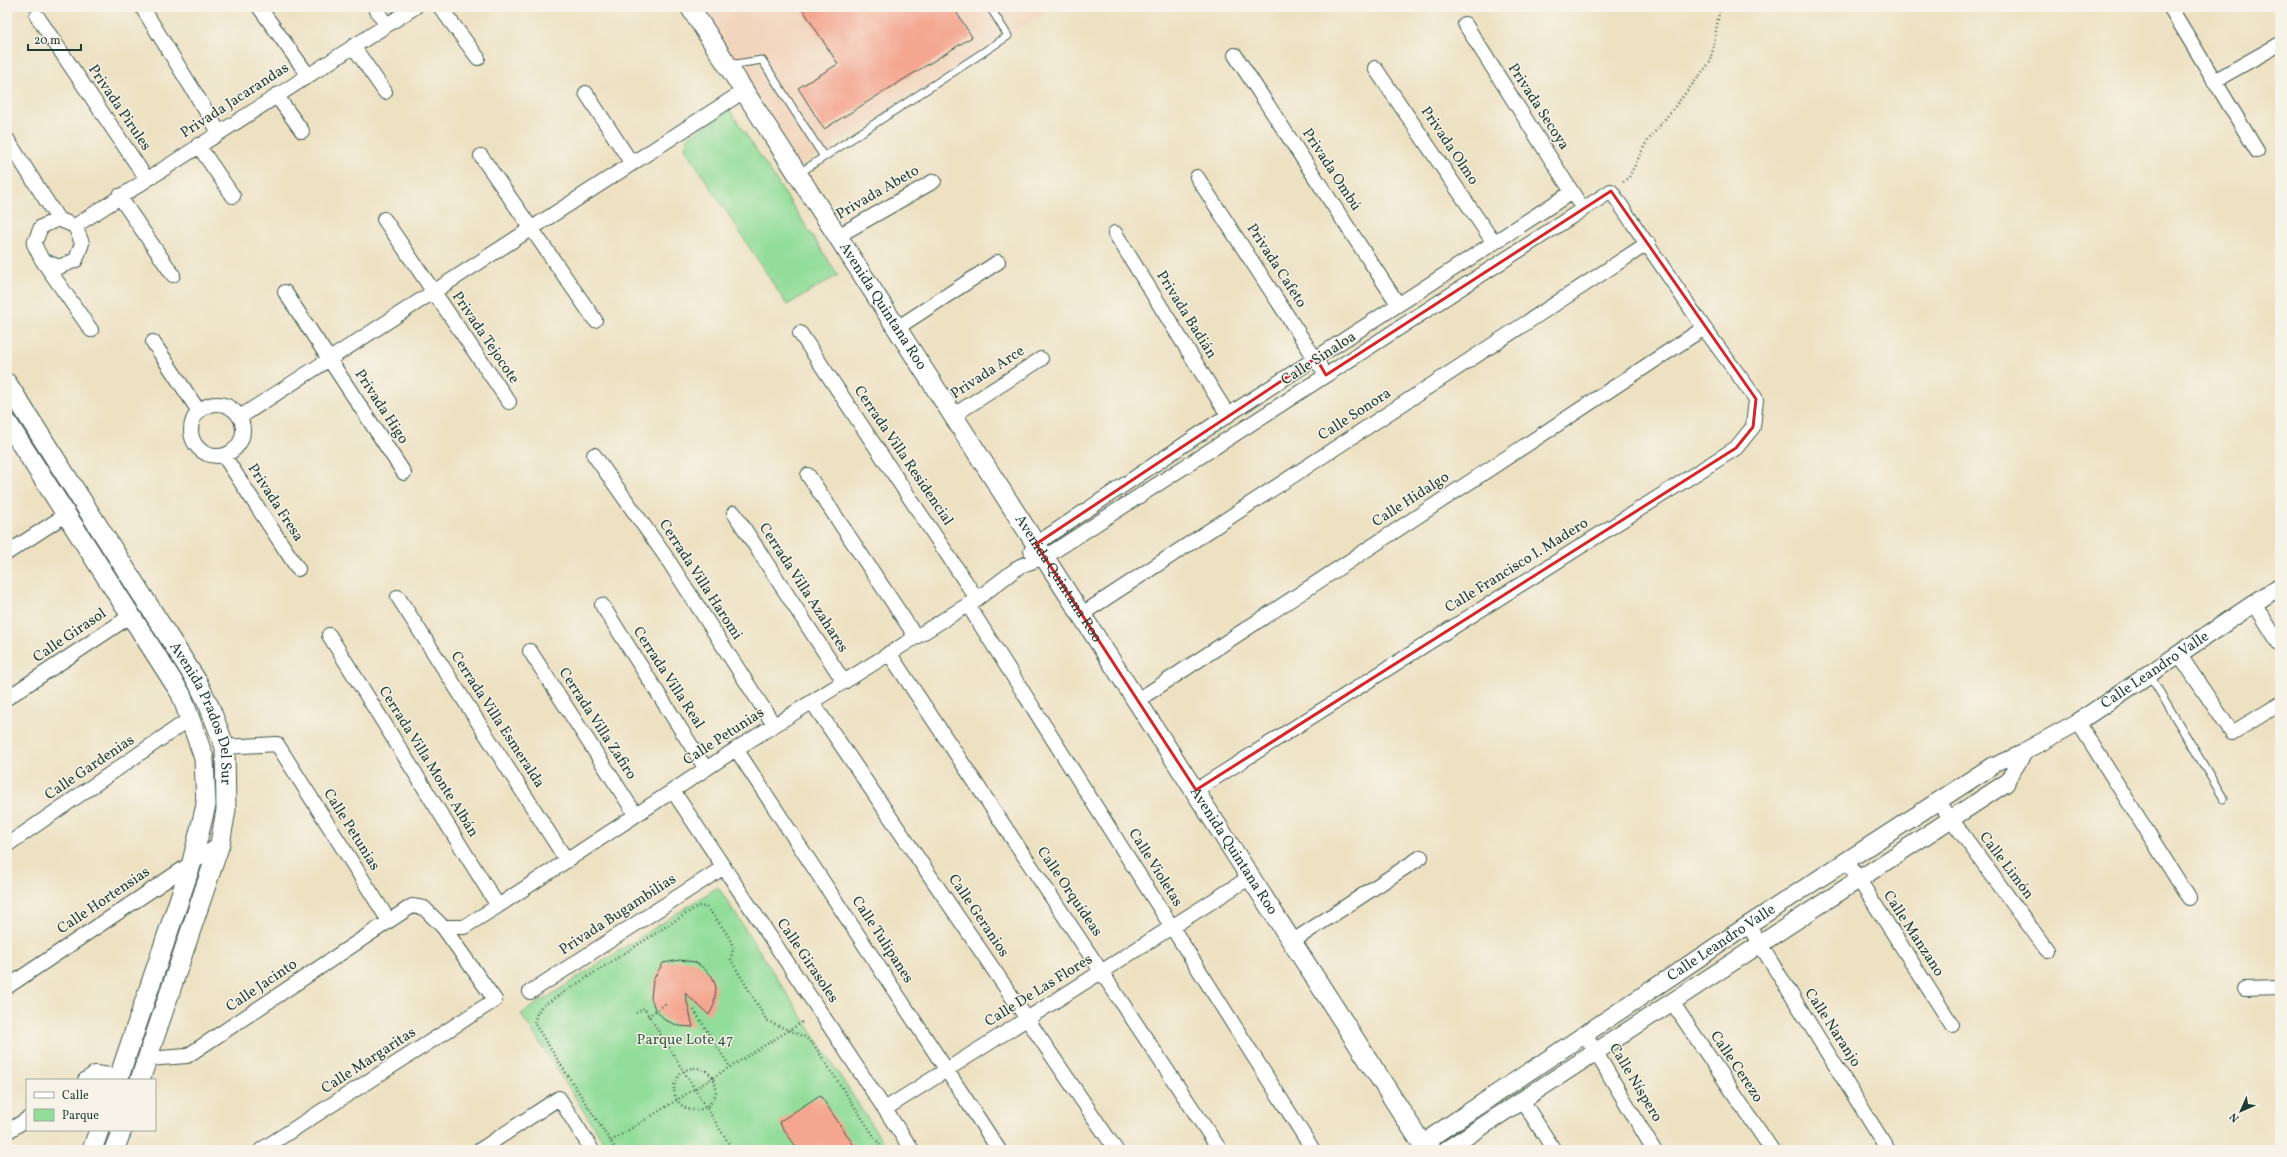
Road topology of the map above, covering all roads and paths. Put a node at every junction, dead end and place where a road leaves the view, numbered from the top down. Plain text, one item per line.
1 (142, 7) edge
2 (259, 7) edge
3 (374, 7) edge
4 (414, 7) edge
5 (440, 7) edge
6 (690, 7) edge
7 (990, 7) edge
8 (1720, 7) edge
9 (2170, 7) edge
10 (37, 16) dead end
11 (1465, 24) dead end
12 (386, 25) junction
13 (2280, 44) edge
14 (353, 46) junction
15 (1235, 55) dead end
16 (478, 58) dead end
17 (727, 65) junction
18 (1375, 68) dead end
19 (308, 75) junction
20 (2214, 81) junction
21 (744, 91) junction
22 (385, 92) dead end
23 (586, 93) dead end
24 (276, 95) junction
25 (219, 132) junction
26 (302, 132) dead end
27 (7, 139) edge
28 (198, 145) junction
29 (2257, 151) dead end
30 (481, 156) dead end
31 (824, 157) junction
32 (632, 164) junction
33 (798, 174) junction
34 (1197, 177) dead end
35 (146, 178) junction
36 (934, 181) dead end
37 (1611, 191) junction
38 (1572, 192) junction
39 (119, 196) junction
40 (233, 196) dead end
41 (1583, 208) junction
42 (384, 218) dead end
43 (58, 219) junction
44 (75, 226) junction
45 (532, 229) junction
46 (1115, 233) dead end
47 (838, 236) junction
48 (1494, 243) junction
49 (1648, 244) junction
50 (42, 260) junction
51 (998, 262) dead end
52 (173, 275) dead end
53 (285, 292) dead end
54 (434, 292) junction
55 (1398, 304) junction
56 (595, 320) dead end
57 (897, 328) junction
58 (1704, 328) junction
59 (91, 330) dead end
60 (800, 332) dead end
61 (154, 342) dead end
62 (1316, 358) junction
63 (1041, 359) dead end
64 (329, 360) junction
65 (1326, 375) junction
66 (7, 383) edge
67 (509, 402) dead end
68 (14, 410) edge
69 (198, 410) junction
70 (954, 415) junction
71 (1228, 415) junction
72 (240, 417) junction
73 (7, 422) edge
74 (594, 455) dead end
75 (224, 456) junction
76 (404, 473) dead end
77 (808, 475) dead end
78 (734, 513) dead end
79 (67, 514) junction
80 (1040, 551) junction
81 (7, 553) edge
82 (298, 569) dead end
83 (2280, 586) edge
84 (398, 597) dead end
85 (972, 602) junction
86 (2254, 603) junction
87 (602, 605) dead end
88 (1082, 614) junction
89 (132, 615) junction
90 (329, 635) dead end
91 (916, 637) junction
92 (2280, 645) edge
93 (530, 651) dead end
94 (889, 653) junction
95 (2179, 654) junction
96 (2149, 674) junction
97 (844, 682) junction
98 (7, 698) edge
99 (1138, 700) junction
100 (812, 702) junction
101 (2280, 704) edge
102 (191, 718) junction
103 (2078, 722) junction
104 (774, 725) junction
105 (225, 747) junction
106 (736, 749) junction
107 (2028, 750) junction
108 (1992, 766) joint
109 (706, 769) junction
110 (2006, 784) joint
111 (1196, 790) junction
112 (673, 791) junction
113 (2224, 799) dead end
114 (1938, 801) junction
115 (636, 815) junction
116 (1952, 821) junction
117 (220, 844) junction
118 (7, 845) edge
119 (1421, 857) dead end
120 (567, 861) junction
121 (1847, 861) junction
122 (192, 862) junction
123 (724, 867) junction
124 (1252, 876) junction
125 (1858, 881) junction
126 (2189, 898) dead end
127 (498, 906) junction
128 (389, 921) junction
129 (1748, 925) junction
130 (443, 927) junction
131 (1172, 927) junction
132 (1294, 941) junction
133 (1760, 946) junction
134 (2047, 950) dead end
135 (1102, 972) junction
136 (7, 987) edge
137 (2245, 988) dead end
138 (2280, 988) edge
139 (530, 992) dead end
140 (1672, 1002) junction
141 (667, 1003) dead end
142 (694, 1010) dead end
143 (636, 1013) dead end
144 (648, 1016) junction
145 (1027, 1019) junction
146 (804, 1021) dead end
147 (1952, 1025) dead end
148 (789, 1030) junction
149 (1585, 1034) junction
150 (1596, 1052) junction
151 (148, 1059) junction
152 (730, 1067) junction
153 (946, 1070) junction
154 (683, 1071) junction
155 (118, 1078) edge
156 (713, 1078) junction
157 (86, 1079) edge
158 (140, 1079) edge
159 (695, 1089) junction
160 (677, 1100) junction
161 (1522, 1100) junction
162 (706, 1107) junction
163 (885, 1109) junction
164 (26, 1120) edge
165 (99, 1131) edge
166 (122, 1131) edge
167 (7, 1132) edge
168 (611, 1141) junction
169 (92, 1150) edge
170 (114, 1150) edge
171 (261, 1150) edge
172 (480, 1150) edge
173 (592, 1150) edge
174 (616, 1150) edge
175 (733, 1150) edge
176 (883, 1150) edge
177 (912, 1150) edge
178 (999, 1150) edge
179 (1116, 1150) edge
180 (1220, 1150) edge
181 (1313, 1150) edge
182 (1427, 1150) edge
183 (1446, 1150) edge
184 (1554, 1150) edge
185 (1654, 1150) edge
186 (1772, 1150) edge
187 (1888, 1150) edge

1 - 25 street
2 - 19 street
3 - 12 street
4 - 12 street, Privada Jacarandas
5 - 16 street
6 - 17 main road, Avenida Quintana Roo
7 - 31 lane
8 - 37 path
9 - 20 street
10 - 35 street, Privada Pirules
11 - 38 street, Privada Secoya
12 - 14 street, Privada Jacarandas
13 - 20 street
14 - 19 street, Privada Jacarandas
14 - 22 street
15 - 55 street, Privada Ombú
17 - 21 main road, Avenida Quintana Roo
17 - 31 lane
18 - 48 street, Privada Olmo
19 - 24 street, Privada Jacarandas
20 - 29 street
21 - 32 street
21 - 33 main road, Avenida Quintana Roo
23 - 32 street
24 - 25 street, Privada Jacarandas
24 - 26 street
25 - 28 street, Privada Jacarandas
27 - 43 street
28 - 35 street, Privada Jacarandas
28 - 40 street
30 - 45 street
31 - 33 lane
32 - 45 street
33 - 47 main road, Avenida Quintana Roo
34 - 62 street, Privada Cafeto
35 - 39 street, Privada Jacarandas
36 - 47 street, Privada Abeto
37 - 41 street, Calle Sinaloa
37 - 49 street, Calle Francisco I. Madero
38 - 41 street, Privada Secoya
38 - 48 street, Calle Sinaloa
39 - 44 street, Privada Jacarandas
39 - 52 street
41 - 65 street, Calle Sinaloa
42 - 54 street, Privada Tejocote
43 - 44 street
43 - 50 street
44 - 50 street
45 - 54 street
45 - 56 street
46 - 71 street, Privada Badián
47 - 57 main road, Avenida Quintana Roo
48 - 55 street, Calle Sinaloa
49 - 58 street, Calle Francisco I. Madero
49 - 88 street, Calle Sonora
50 - 59 street
51 - 57 street
53 - 64 street, Privada Higo
54 - 64 street
54 - 67 street, Privada Tejocote
55 - 62 street, Calle Sinaloa
57 - 70 main road, Avenida Quintana Roo
58 - 99 street, Calle Hidalgo
58 - 111 street, Calle Francisco I. Madero
60 - 85 street, Cerrada Villa Residencial
61 - 69 street
62 - 65 street, Privada Cafeto
62 - 71 street, Calle Sinaloa
63 - 70 street, Privada Arce
64 - 72 street
64 - 76 street, Privada Higo
65 - 80 street, Calle Sinaloa
66 - 68 main road, Avenida Prados Del Sur
68 - 105 main road, Avenida Prados Del Sur
69 - 72 street
69 - 75 street
70 - 80 main road, Avenida Quintana Roo
71 - 80 street, Calle Sinaloa
72 - 75 street
73 - 79 main road, Avenida Prados Del Sur
74 - 104 street, Cerrada Villa Haromi
75 - 82 street, Privada Fresa
77 - 91 street
78 - 97 street, Cerrada Villa Azahares
79 - 81 street
79 - 89 main road, Avenida Prados Del Sur
80 - 85 street, Calle Petunias
80 - 88 main road, Avenida Quintana Roo
83 - 86 street, Calle Leandro Valle
84 - 120 street, Cerrada Villa Esmeralda
85 - 91 street, Calle Petunias
85 - 131 street, Calle Violetas
86 - 92 street
86 - 95 street, Calle Leandro Valle
87 - 109 street, Cerrada Villa Real
88 - 99 main road, Avenida Quintana Roo
89 - 98 street, Calle Girasol
89 - 102 main road, Avenida Prados Del Sur
90 - 127 street, Cerrada Villa Monte Albán
91 - 94 street, Calle Petunias
93 - 115 street, Cerrada Villa Zafiro
94 - 97 street, Calle Petunias
94 - 135 street, Calle Orquídeas
95 - 96 street, Calle Leandro Valle
95 - 101 street
96 - 103 street, Calle Leandro Valle
96 - 113 lane
97 - 100 street, Calle Petunias
99 - 111 main road, Avenida Quintana Roo
100 - 104 street, Calle Petunias
100 - 145 street, Calle Geranios
102 - 118 street, Calle Gardenias
102 - 122 main road, Avenida Prados Del Sur
103 - 107 street, Calle Leandro Valle
103 - 126 street
104 - 106 street, Calle Petunias
105 - 117 main road, Avenida Prados Del Sur
105 - 128 street, Calle Petunias
106 - 109 street, Calle Petunias
106 - 153 street, Calle Tulipanes
107 - 108 street, Calle Leandro Valle
107 - 110 street, Calle Leandro Valle
108 - 114 street, Calle Leandro Valle
109 - 112 street, Calle Petunias
110 - 116 street, Calle Leandro Valle
111 - 124 main road, Avenida Quintana Roo
112 - 115 street, Calle Petunias
112 - 123 street, Calle Girasoles
114 - 116 street, Calle Limón
114 - 121 street, Calle Leandro Valle
115 - 120 street, Calle Petunias
116 - 125 street, Calle Leandro Valle
116 - 134 street, Calle Limón
117 - 122 street, Calle Hortensias
117 - 151 main road, Avenida Prados Del Sur
119 - 132 street
120 - 127 street, Calle Petunias
121 - 125 street, Calle Manzano
121 - 129 street, Calle Leandro Valle
122 - 136 street, Calle Hortensias
122 - 155 main road, Avenida Prados Del Sur
123 - 139 street, Privada Bugambilias
123 - 163 street, Calle Girasoles
124 - 131 street, Calle De Las Flores
124 - 132 main road, Avenida Quintana Roo
125 - 133 street, Calle Leandro Valle
125 - 147 street, Calle Manzano
127 - 130 street, Calle Petunias
128 - 130 street
128 - 151 street, Calle Jacinto
129 - 133 street, Calle Naranjo
129 - 149 street, Calle Leandro Valle
130 - 171 street, Calle Margaritas
131 - 135 street, Calle De Las Flores
131 - 181 street, Calle Violetas
132 - 182 main road, Avenida Quintana Roo
133 - 140 street, Calle Leandro Valle
133 - 187 street, Calle Naranjo
135 - 145 street, Calle De Las Flores
135 - 180 street, Calle Orquídeas
137 - 138 street
140 - 150 street, Calle Leandro Valle
140 - 186 street, Calle Cerezo
141 - 144 path
142 - 152 path
143 - 144 path
144 - 154 path
145 - 153 street, Calle De Las Flores
145 - 179 street, Calle Geranios
146 - 148 path
148 - 152 path
148 - 168 path
148 - 176 path
149 - 150 street, Calle Níspero
149 - 182 street, Calle Leandro Valle
150 - 161 street, Calle Leandro Valle
150 - 185 street, Calle Níspero
151 - 158 main road, Avenida Prados Del Sur
152 - 156 path
153 - 163 street, Calle De Las Flores
153 - 178 street, Calle Tulipanes
154 - 156 path
154 - 159 path
154 - 160 path
155 - 157 street
156 - 159 path
156 - 162 path
159 - 160 path
159 - 162 path
160 - 162 path
160 - 168 path
161 - 183 street, Calle Leandro Valle
161 - 184 street
162 - 175 path
163 - 177 street, Calle Girasoles
164 - 167 street
165 - 169 main road
166 - 170 main road
168 - 174 path
172 - 173 street

